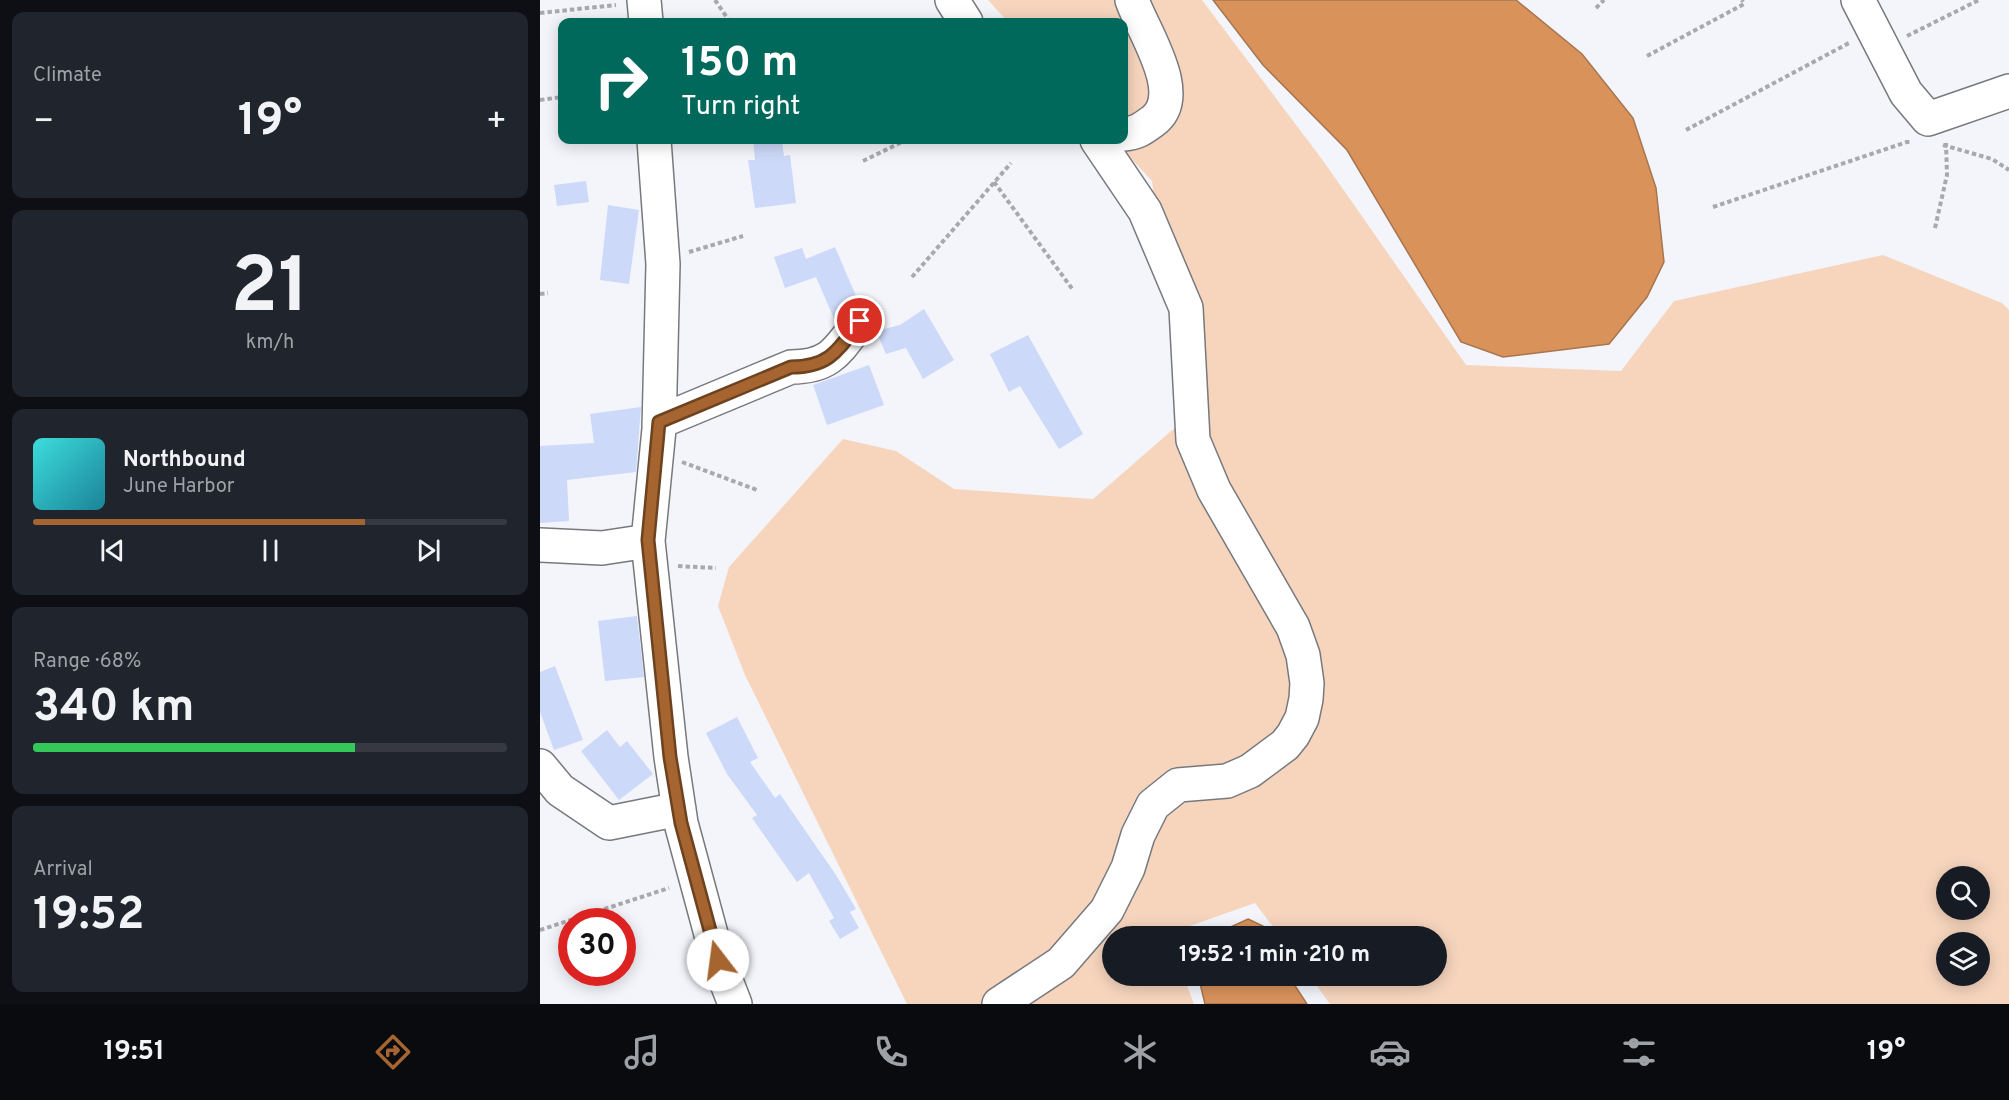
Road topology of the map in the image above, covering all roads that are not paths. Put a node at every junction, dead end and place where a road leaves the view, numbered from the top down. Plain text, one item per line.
1 (952, 0) edge
2 (1131, 0) edge
3 (1858, 0) edge
4 (963, 18) edge
5 (2009, 91) edge
6 (1128, 134) edge
7 (654, 144) edge
8 (1100, 144) edge
9 (860, 321) dead end
10 (659, 422) junction
11 (648, 540) junction
12 (540, 545) edge
13 (540, 766) edge
14 (679, 809) junction
15 (735, 1004) edge
16 (999, 1004) edge

1 - 4 street
2 - 6 street
3 - 5 street
7 - 10 street
8 - 16 street
9 - 10 street
10 - 11 street
11 - 12 street
11 - 14 street
13 - 14 street
14 - 15 street

